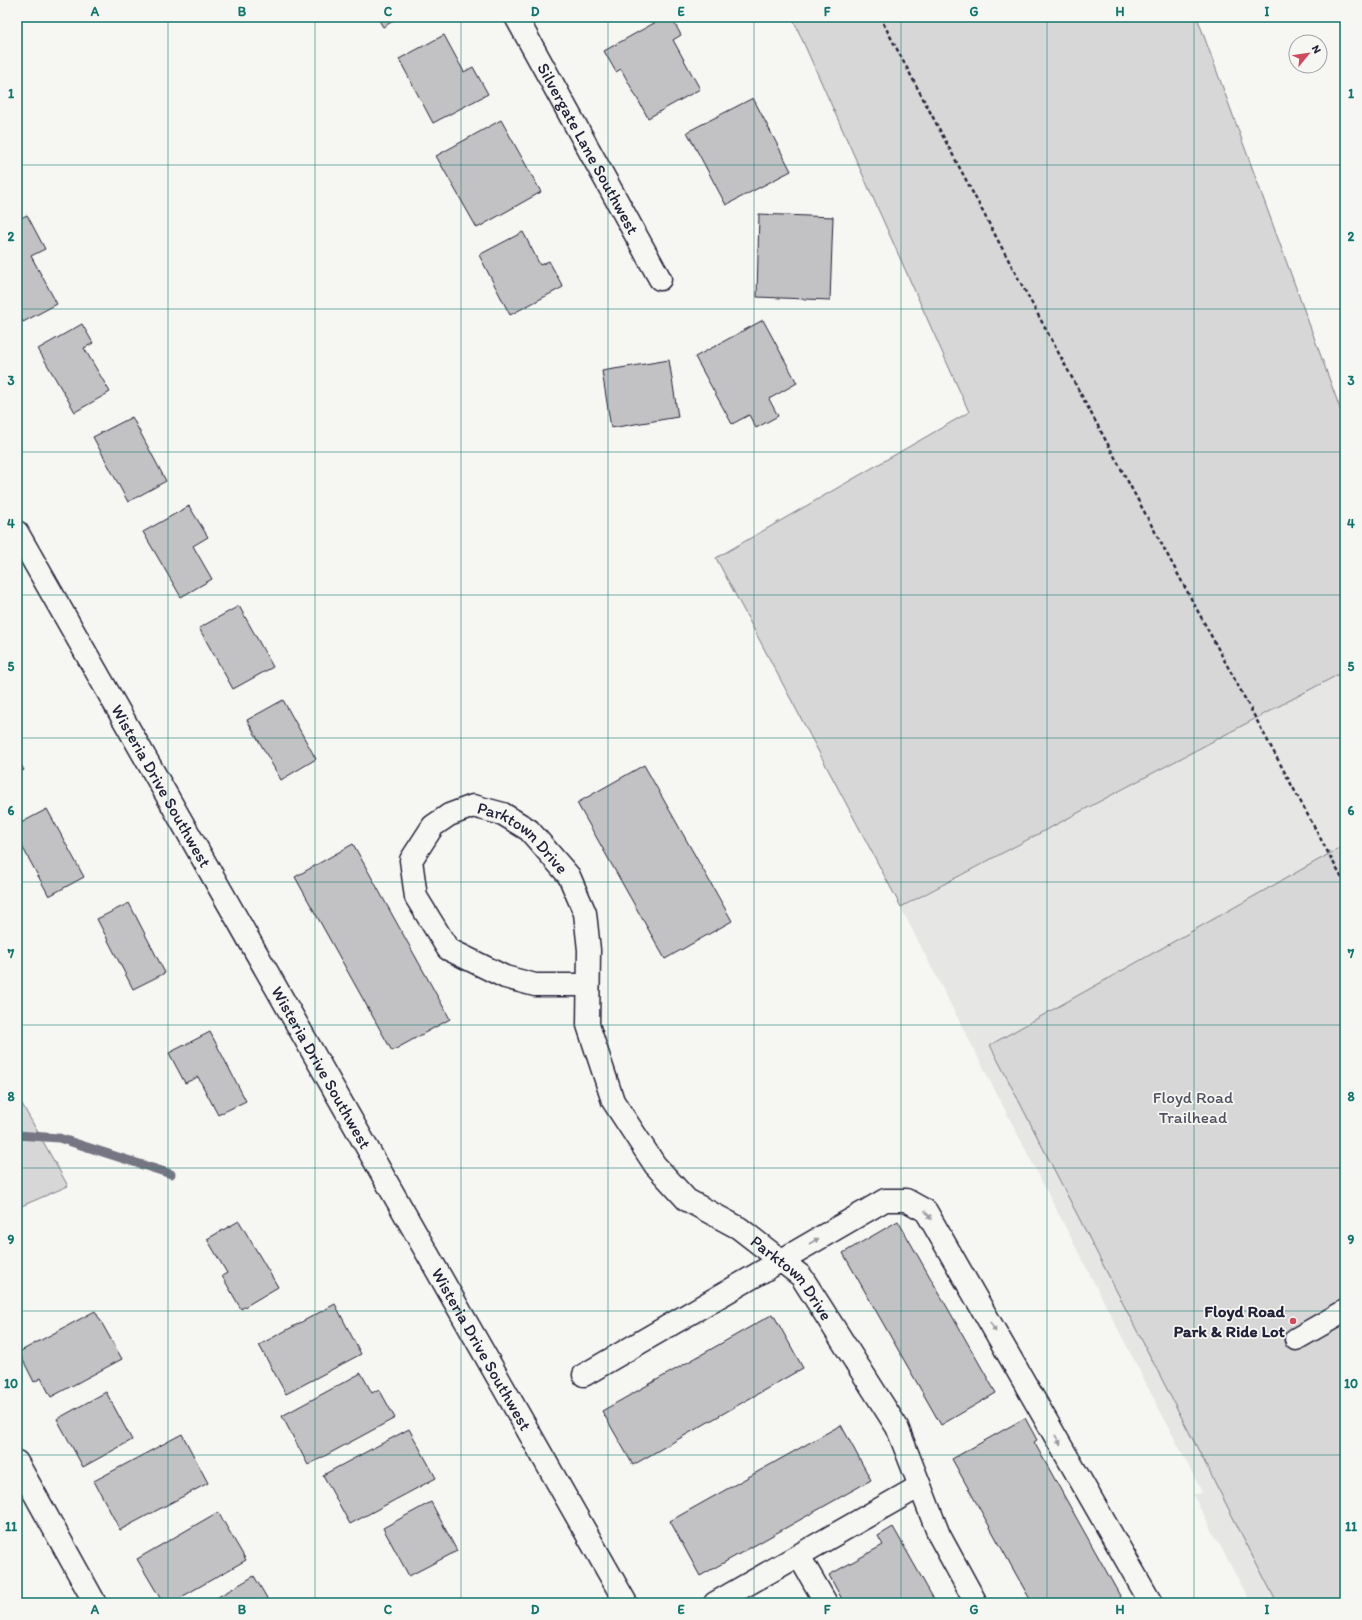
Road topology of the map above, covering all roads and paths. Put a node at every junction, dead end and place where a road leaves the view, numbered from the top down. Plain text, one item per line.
1 (516, 17) edge
2 (880, 17) edge
3 (660, 279) dead end
4 (17, 532) edge
5 (1345, 884) edge
6 (587, 985) junction
7 (780, 1260) junction
8 (1345, 1311) edge
9 (1296, 1339) dead end
10 (584, 1375) dead end
11 (17, 1462) edge
12 (920, 1486) junction
13 (799, 1556) junction
14 (95, 1603) edge
15 (626, 1603) edge
16 (715, 1603) edge
17 (826, 1603) edge
18 (976, 1603) edge
19 (1151, 1603) edge

1 - 3 street, Silvergate Lane Southwest
2 - 5 path
4 - 15 street, Wisteria Drive Southwest
6 - 6 street, Parktown Drive
6 - 7 street, Parktown Drive
7 - 10 street
7 - 12 street, Parktown Drive
7 -> 19 street
8 - 9 street
11 - 14 street
12 - 13 street
12 - 18 street, Parktown Drive
13 - 16 street
13 - 17 street

